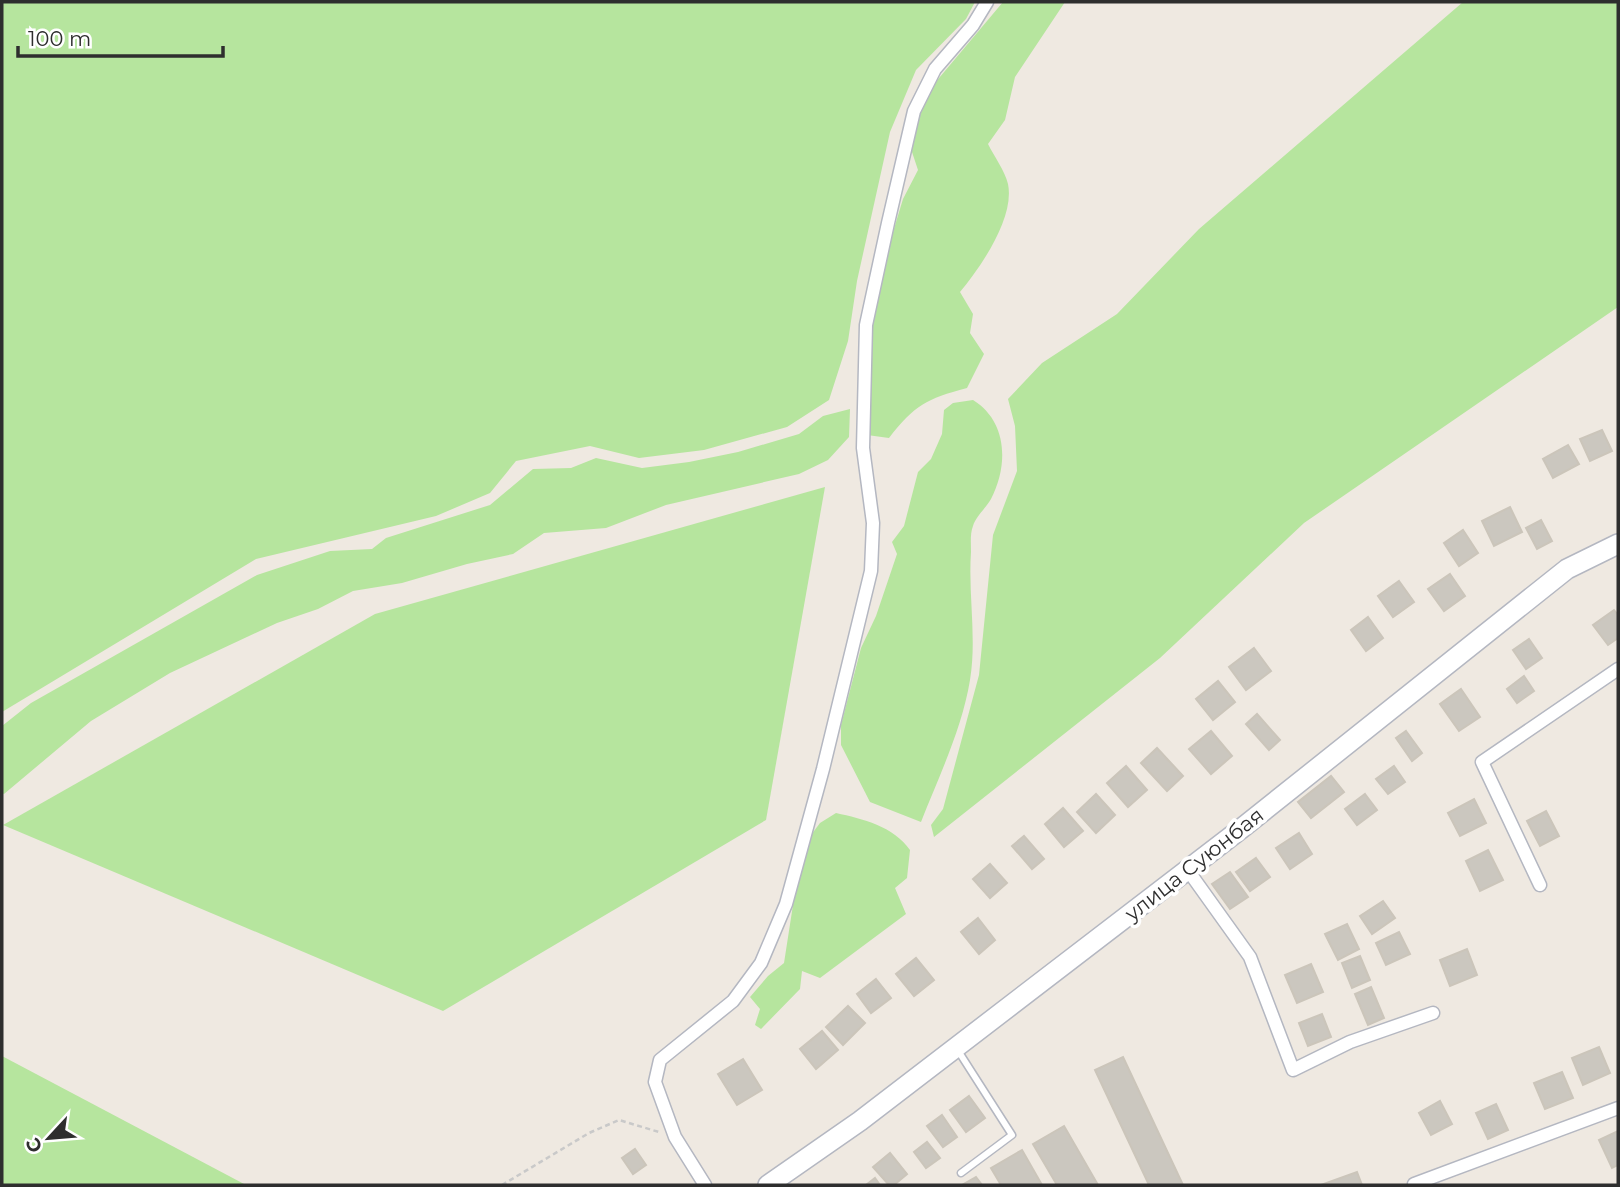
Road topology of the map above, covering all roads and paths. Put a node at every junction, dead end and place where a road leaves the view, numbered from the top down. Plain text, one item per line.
1 (987, 2) edge
2 (1618, 544) edge
3 (1618, 668) edge
4 (1187, 869) junction
5 (1540, 885) dead end
6 (1433, 1013) dead end
7 (956, 1048) junction
8 (1618, 1108) edge
9 (675, 1137) junction
10 (961, 1173) dead end
11 (1414, 1184) edge
12 (502, 1185) edge
13 (705, 1185) edge
14 (768, 1185) edge

1 - 9 street
2 - 4 main road, улица Суюнбая
3 - 5 street
4 - 6 street
4 - 7 main road, улица Суюнбая
7 - 10 lane
7 - 14 main road, улица Суюнбая
8 - 11 street
9 - 12 path
9 - 13 street

